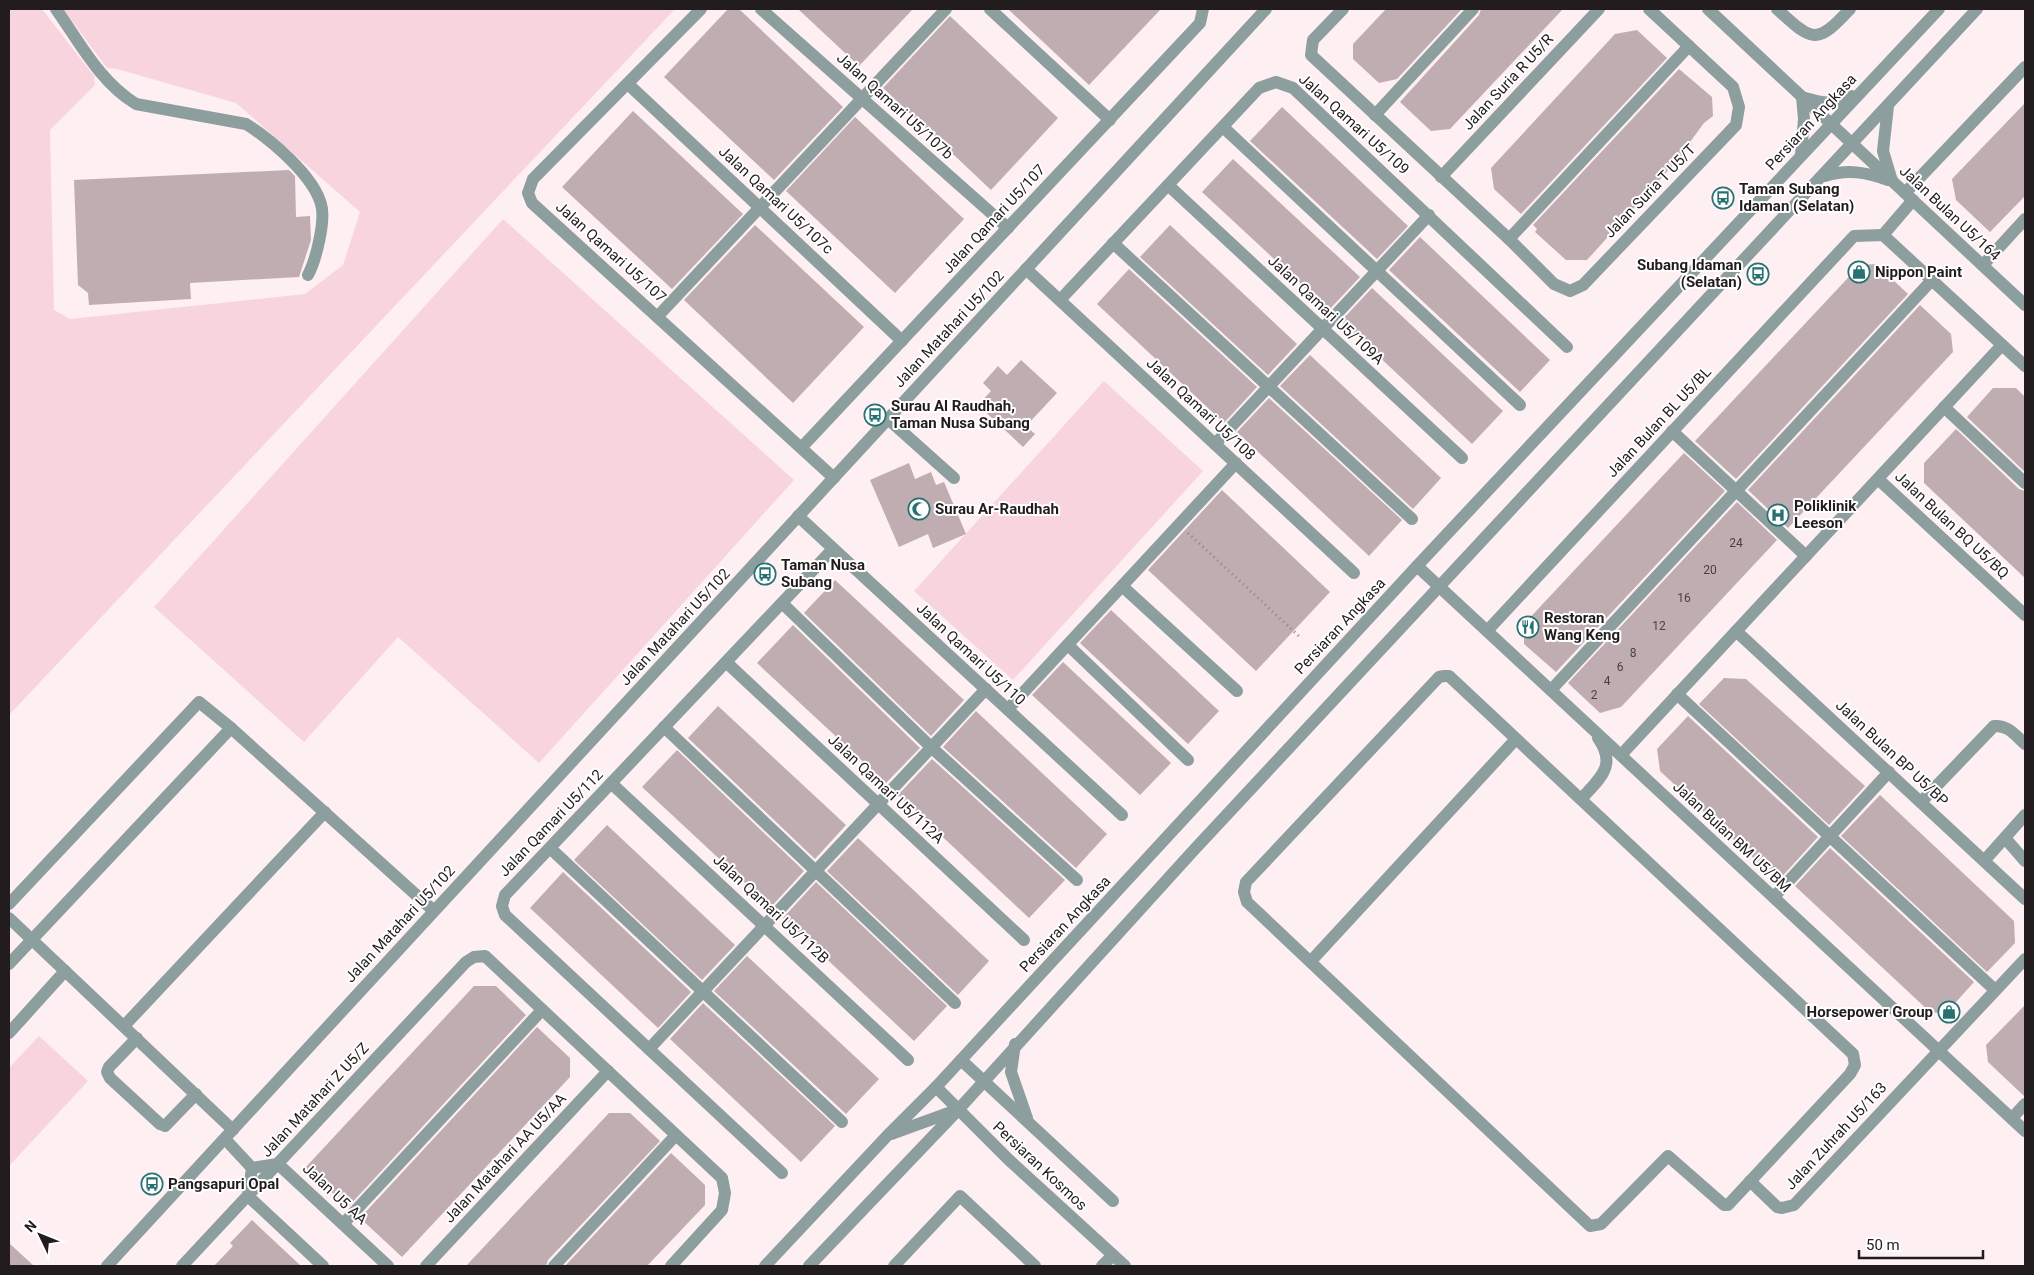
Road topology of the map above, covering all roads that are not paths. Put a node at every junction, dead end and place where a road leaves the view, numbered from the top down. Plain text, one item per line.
1 (56, 9) edge
2 (701, 9) edge
3 (761, 9) edge
4 (946, 9) edge
5 (990, 9) edge
6 (1203, 9) edge
7 (1266, 9) edge
8 (1343, 9) edge
9 (1473, 9) edge
10 (1599, 9) edge
11 (1649, 9) edge
12 (1708, 9) edge
13 (1777, 9) edge
14 (1850, 9) edge
15 (1939, 9) edge
16 (1977, 9) edge
17 (1689, 46) junction
18 (2025, 67) edge
19 (628, 84) junction
20 (1866, 88) junction
21 (1802, 97) junction
22 (862, 98) junction
23 (1888, 106) junction
24 (1375, 115) junction
25 (1110, 120) junction
26 (1830, 123) junction
27 (1222, 127) junction
28 (1852, 144) junction
29 (1802, 155) junction
30 (1823, 176) junction
31 (1441, 177) junction
32 (1892, 181) junction
33 (1168, 185) junction
34 (1909, 197) junction
35 (761, 206) junction
36 (1429, 215) junction
37 (2025, 219) edge
38 (1008, 228) junction
39 (1883, 235) junction
40 (1509, 239) junction
41 (1113, 243) junction
42 (1982, 265) junction
43 (1026, 269) junction
44 (1376, 271) junction
45 (308, 275) dead end
46 (1932, 280) junction
47 (1060, 300) junction
48 (2025, 305) edge
49 (658, 316) junction
50 (1322, 328) junction
51 (902, 341) junction
52 (2002, 345) junction
53 (1567, 347) dead end
54 (2025, 366) edge
55 (1268, 387) junction
56 (1520, 405) dead end
57 (1944, 407) junction
58 (888, 419) junction
59 (1672, 431) junction
60 (1215, 444) junction
61 (802, 447) junction
62 (1462, 458) dead end
63 (1236, 463) junction
64 (834, 478) junction
65 (954, 478) dead end
66 (1878, 479) junction
67 (2025, 483) edge
68 (1736, 491) junction
69 (798, 516) junction
70 (1412, 519) dead end
71 (834, 549) junction
72 (1806, 556) junction
73 (1418, 566) junction
74 (1354, 573) dead end
75 (1122, 586) junction
76 (1439, 586) junction
77 (782, 603) junction
78 (2025, 615) edge
79 (1487, 631) junction
80 (1736, 631) junction
81 (1068, 645) junction
82 (726, 662) junction
83 (986, 689) junction
84 (1551, 690) junction
85 (1237, 691) dead end
86 (1677, 694) junction
87 (1008, 710) junction
88 (1588, 724) junction
89 (664, 727) junction
90 (231, 728) junction
91 (1516, 738) junction
92 (2025, 744) edge
93 (931, 747) junction
94 (1621, 755) junction
95 (1188, 760) dead end
96 (1889, 772) junction
97 (611, 783) junction
98 (1581, 799) junction
99 (1921, 802) junction
100 (877, 803) junction
101 (325, 812) junction
102 (1122, 815) dead end
103 (2025, 815) edge
104 (1830, 836) junction
105 (2005, 838) junction
106 (550, 848) junction
107 (1984, 861) junction
108 (2025, 861) edge
109 (815, 871) junction
110 (1076, 880) dead end
111 (1774, 898) junction
112 (2025, 899) edge
113 (9, 904) edge
114 (434, 911) junction
115 (9, 918) edge
116 (764, 925) junction
117 (32, 939) junction
118 (1024, 940) dead end
119 (2025, 958) edge
120 (1311, 961) junction
121 (9, 964) edge
122 (65, 971) junction
123 (1996, 990) junction
124 (703, 991) junction
125 (955, 1003) dead end
126 (542, 1010) junction
127 (124, 1026) junction
128 (9, 1033) edge
129 (137, 1038) junction
130 (1015, 1044) junction
131 (649, 1049) junction
132 (1939, 1050) junction
133 (908, 1060) dead end
134 (961, 1060) junction
135 (608, 1071) junction
136 (984, 1081) junction
137 (936, 1087) junction
138 (196, 1094) junction
139 (2025, 1104) edge
140 (958, 1110) junction
141 (2012, 1118) junction
142 (842, 1122) dead end
143 (1029, 1123) junction
144 (2025, 1131) edge
145 (229, 1134) junction
146 (676, 1135) junction
147 (887, 1136) junction
148 (278, 1164) junction
149 (252, 1168) junction
150 (782, 1174) dead end
151 (1750, 1181) junction
152 (248, 1196) junction
153 (1113, 1201) dead end
154 (343, 1224) junction
155 (1112, 1255) junction
156 (313, 1256) junction
157 (108, 1266) edge
158 (182, 1266) edge
159 (304, 1266) edge
160 (324, 1266) edge
161 (388, 1266) edge
162 (426, 1266) edge
163 (554, 1266) edge
164 (671, 1266) edge
165 (765, 1266) edge
166 (809, 1266) edge
167 (894, 1266) edge
168 (1036, 1266) edge
169 (1102, 1266) edge
170 (1125, 1266) edge

1 - 45 street
2 - 19 street
3 - 22 street, Jalan Qamari U5/107b
4 - 22 street
5 - 25 street
6 - 25 street, Jalan Qamari U5/107
7 - 43 street, Jalan Matahari U5/102
8 - 24 street
9 - 24 street
10 - 31 street, Jalan Suria R U5/R
11 - 17 street
12 - 21 street, Jalan Bulan U5/164
13 - 14 street
15 - 20 street, Persiaran Angkasa
16 - 23 street
17 - 40 street
17 - 40 street, Jalan Suria T U5/T
18 - 34 street
19 - 35 street, Jalan Qamari U5/107c
19 - 49 street, Jalan Qamari U5/107
20 - 21 street
20 - 26 street, Persiaran Angkasa
21 - 26 street, Jalan Bulan U5/164
21 - 29 street
22 - 35 street
22 - 38 street, Jalan Qamari U5/107b
23 - 28 street
23 - 32 street
24 - 31 street
25 - 38 street, Jalan Qamari U5/107
26 - 28 street, Jalan Bulan U5/164
26 - 29 street, Persiaran Angkasa
27 - 33 street, Jalan Qamari U5/109
27 - 36 street, Jalan Qamari U5/109
27 - 44 street
28 - 30 street
28 - 32 street, Jalan Bulan U5/164
29 - 73 street, Persiaran Angkasa
30 - 32 street
30 - 76 street
31 - 40 street
32 - 34 street, Jalan Bulan U5/164
33 - 41 street, Jalan Qamari U5/109
33 - 50 street, Jalan Qamari U5/109A
34 - 39 street
34 - 42 street, Jalan Bulan U5/164
35 - 49 street
35 - 51 street, Jalan Qamari U5/107c
36 - 44 street
36 - 53 street, Jalan Qamari U5/109
37 - 42 street
38 - 51 street, Jalan Qamari U5/107
39 - 46 street
39 - 59 street, Jalan Bulan BL U5/BL
41 - 47 street, Jalan Qamari U5/109
41 - 55 street
42 - 48 street, Jalan Bulan U5/164
43 - 47 street, Jalan Qamari U5/108
43 - 58 street, Jalan Matahari U5/102
44 - 50 street
44 - 56 street
46 - 52 street
46 - 68 street
47 - 60 street, Jalan Qamari U5/108
49 - 61 street, Jalan Qamari U5/107
50 - 55 street
50 - 62 street, Jalan Qamari U5/109A
51 - 61 street, Jalan Qamari U5/107
52 - 54 street
52 - 57 street
55 - 60 street
55 - 70 street
57 - 66 street
57 - 67 street
58 - 64 street, Jalan Matahari U5/102
58 - 65 street
59 - 68 street
59 - 79 street, Jalan Bulan BL U5/BL
60 - 63 street, Jalan Qamari U5/108
61 - 64 street, Jalan Qamari U5/107
63 - 74 street, Jalan Qamari U5/108
63 - 75 street
64 - 69 street, Jalan Matahari U5/102
66 - 72 street
66 - 78 street, Jalan Bulan BQ U5/BQ
68 - 72 street
68 - 84 street
69 - 71 street, Jalan Qamari U5/110
69 - 114 street, Jalan Matahari U5/102
71 - 77 street, Jalan Qamari U5/112
71 - 83 street, Jalan Qamari U5/110
72 - 80 street
73 - 76 street, Jalan Bulan BM U5/BM
73 - 134 street, Persiaran Angkasa
75 - 81 street
75 - 85 street
76 - 79 street, Jalan Bulan BM U5/BM
76 - 130 street
77 - 82 street, Jalan Qamari U5/112
77 - 93 street
79 - 84 street, Jalan Bulan BM U5/BM
80 - 86 street
80 - 96 street, Jalan Bulan BP U5/BP
81 - 87 street
81 - 95 street
82 - 89 street, Jalan Qamari U5/112
82 - 100 street, Jalan Qamari U5/112A
83 - 87 street, Jalan Qamari U5/110
83 - 93 street
84 - 88 street, Jalan Bulan BM U5/BM
86 - 94 street
86 - 104 street
87 - 102 street, Jalan Qamari U5/110
88 - 94 street, Jalan Bulan BM U5/BM
88 - 98 street
89 - 97 street, Jalan Qamari U5/112
89 - 109 street
90 - 101 street
90 - 113 street
90 - 117 street
91 - 98 street
91 - 120 street
91 - 120 street
92 - 99 street
93 - 100 street
93 - 110 street
94 - 111 street, Jalan Bulan BM U5/BM
96 - 99 street, Jalan Bulan BP U5/BP
96 - 104 street
97 - 106 street, Jalan Qamari U5/112
97 - 116 street, Jalan Qamari U5/112B
98 - 151 street
99 - 107 street, Jalan Bulan BP U5/BP
100 - 109 street
100 - 118 street, Jalan Qamari U5/112A
101 - 114 street
101 - 127 street
103 - 105 street
104 - 111 street
104 - 123 street
105 - 107 street
105 - 108 street
106 - 124 street
106 - 131 street, Jalan Qamari U5/112
107 - 112 street, Jalan Bulan BP U5/BP
109 - 116 street
109 - 125 street
111 - 132 street, Jalan Bulan BM U5/BM
114 - 145 street, Jalan Matahari U5/102
115 - 117 street
116 - 124 street
116 - 133 street, Jalan Qamari U5/112B
117 - 121 street
117 - 122 street
119 - 123 street
120 - 151 street
122 - 127 street
122 - 128 street
123 - 132 street
124 - 131 street
124 - 142 street
126 - 135 street
126 - 148 street, Jalan Matahari Z U5/Z
126 - 154 street
127 - 129 street
129 - 138 street
129 - 138 street
130 - 136 street
130 - 143 street
131 - 150 street, Jalan Qamari U5/112
132 - 141 street, Jalan Bulan BM U5/BM
132 - 151 street, Jalan Zuhrah U5/163
134 - 136 street, Persiaran Kosmos
134 - 137 street, Persiaran Angkasa
135 - 146 street
135 - 162 street, Jalan Matahari AA U5/AA
136 - 140 street
136 - 143 street, Persiaran Kosmos
137 - 140 street, Persiaran Kosmos
137 - 147 street, Persiaran Angkasa
138 - 145 street
139 - 141 street
140 - 147 street
140 - 155 street, Persiaran Kosmos
140 - 166 street
141 - 144 street, Jalan Bulan BM U5/BM
143 - 153 street, Persiaran Kosmos
145 - 149 street
145 - 157 street, Jalan Matahari U5/102
146 - 163 street
146 - 164 street
147 - 165 street, Persiaran Angkasa
148 - 149 street
148 - 152 street, Jalan Matahari Z U5/Z
148 - 154 street, Jalan U5 AA
149 - 152 street
152 - 156 street
152 - 158 street, Jalan Matahari Z U5/Z
154 - 161 street, Jalan U5 AA
155 - 169 street
155 - 170 street, Persiaran Kosmos
156 - 159 street
156 - 160 street
167 - 168 street

